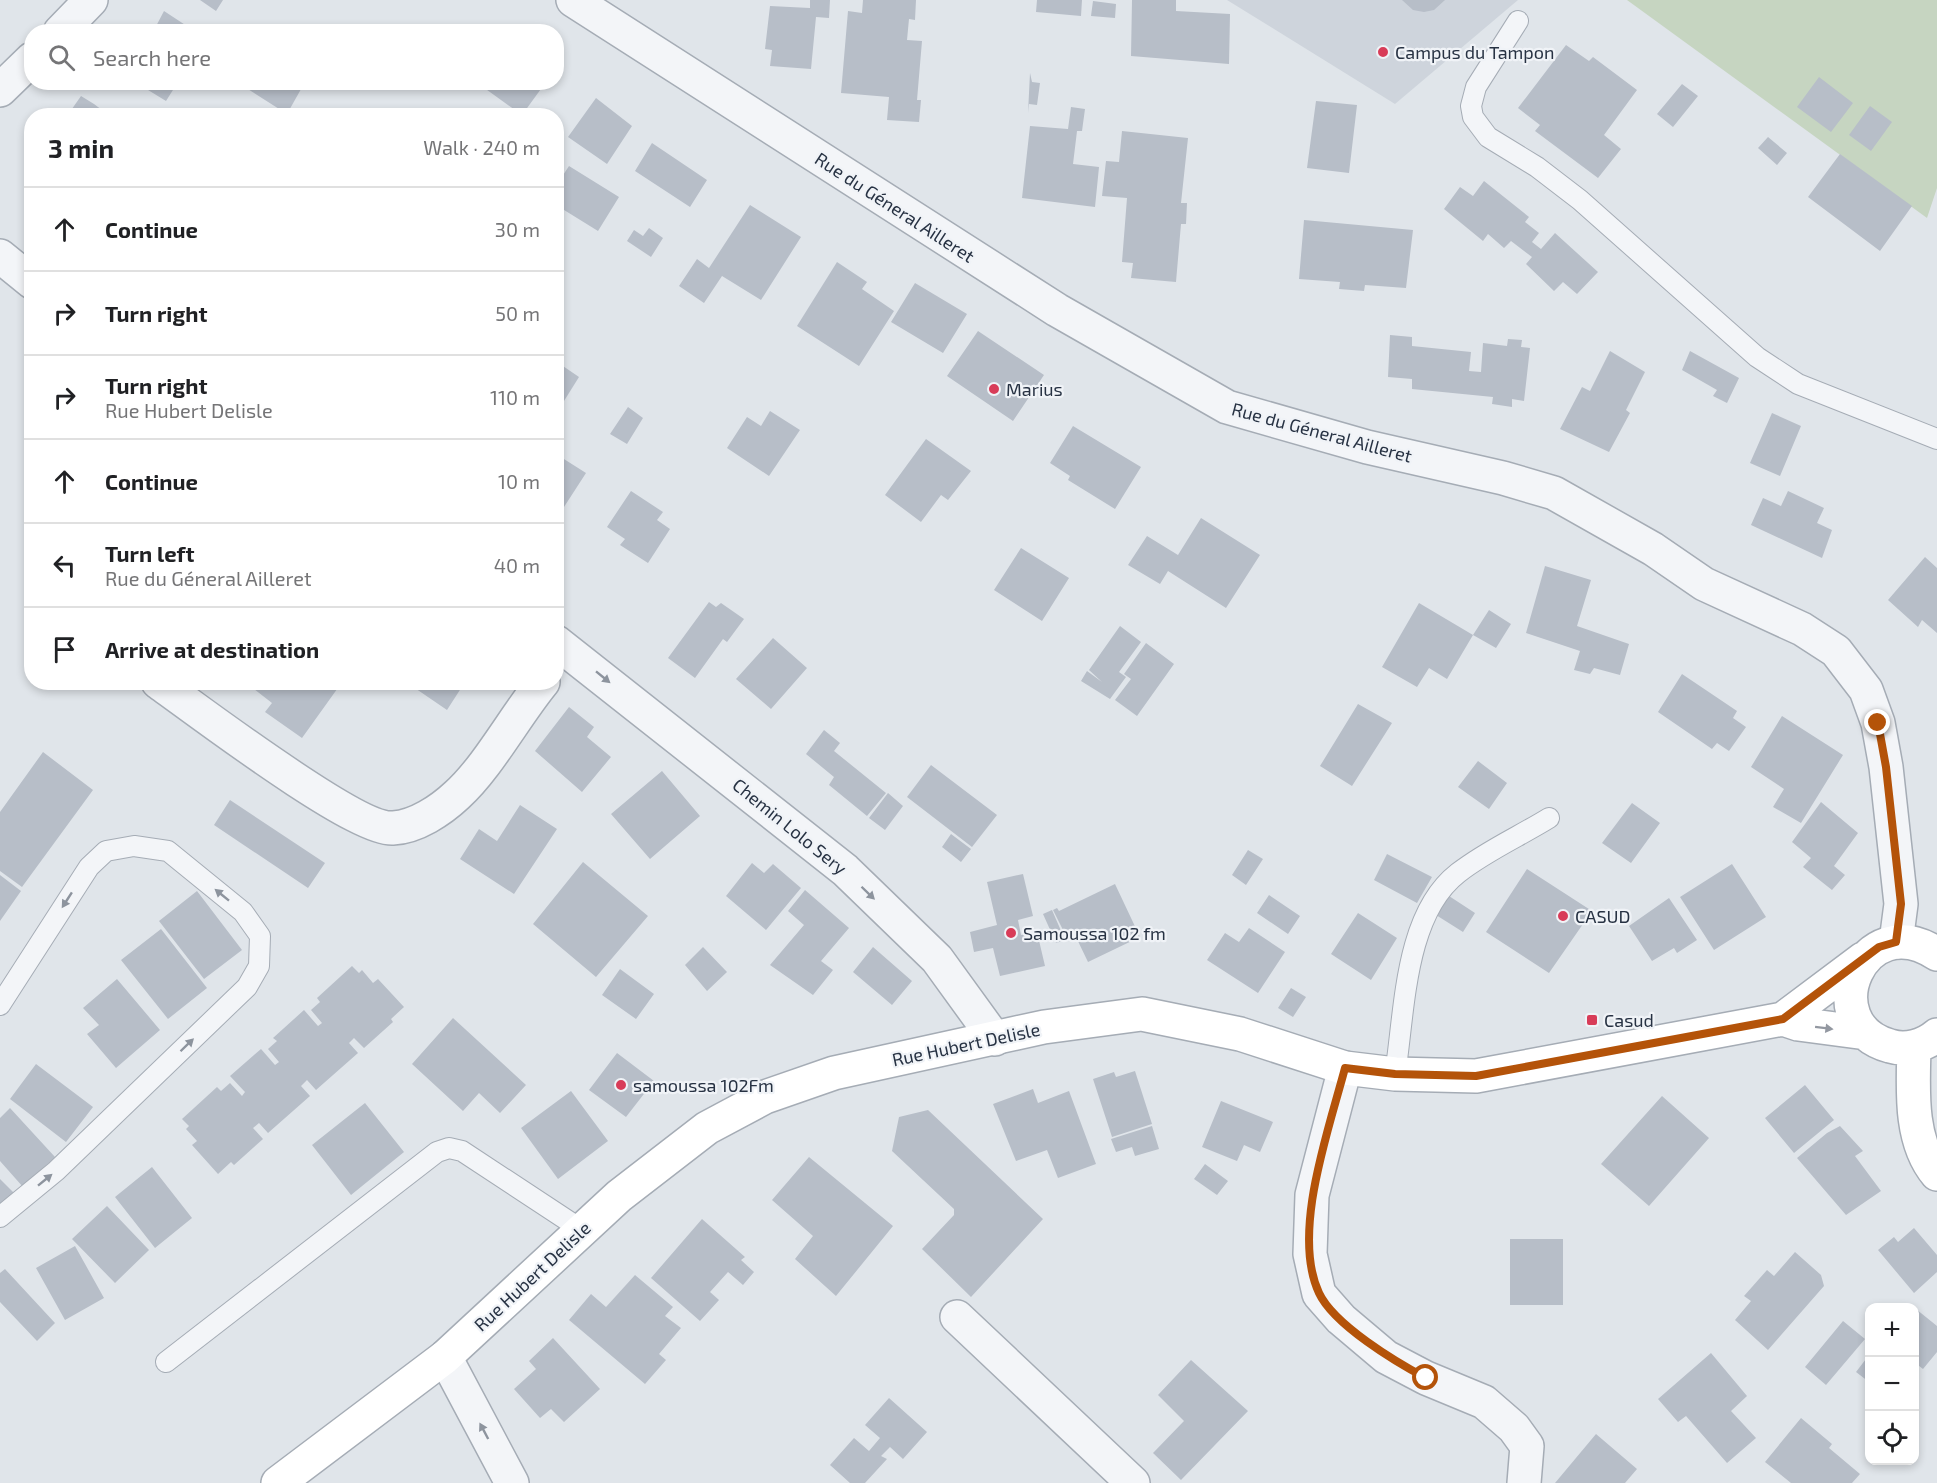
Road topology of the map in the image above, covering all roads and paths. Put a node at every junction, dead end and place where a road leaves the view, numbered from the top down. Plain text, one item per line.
1 (91, 0) edge
2 (576, 1) edge
3 (1518, 21) dead end
4 (68, 24) edge
5 (24, 67) edge
6 (0, 90) edge
7 (0, 256) edge
8 (24, 276) edge
9 (1937, 439) edge
10 (564, 655) edge
11 (169, 690) edge
12 (537, 690) edge
13 (1549, 818) dead end
14 (1920, 944) edge
15 (1866, 957) junction
16 (0, 1005) edge
17 (1783, 1019) junction
18 (1866, 1033) junction
19 (995, 1039) junction
20 (1925, 1041) edge
21 (1345, 1068) junction
22 (1395, 1074) junction
23 (1937, 1174) edge
24 (0, 1217) edge
25 (582, 1230) junction
26 (957, 1317) dead end
27 (444, 1357) junction
28 (166, 1362) dead end
29 (278, 1483) edge
30 (512, 1483) edge
31 (1133, 1483) edge
32 (1524, 1483) edge

1 - 4 street
2 - 14 street, Rue du Géneral Ailleret
3 - 9 lane
5 - 6 street
7 - 8 street
10 -> 19 street, Chemin Lolo Sery
11 - 12 street
13 - 22 lane
14 - 15 main road, Rue Hubert Delisle
15 - 17 main road, Rue Hubert Delisle
15 - 18 main road
24 -> 16 lane
17 -> 18 main road, Rue Hubert Delisle
17 - 22 main road, Rue Hubert Delisle
18 - 20 main road
19 - 21 main road, Rue Hubert Delisle
19 - 25 main road, Rue Hubert Delisle
20 - 23 main road
21 - 22 main road, Rue Hubert Delisle
21 - 32 street
25 - 27 main road, Rue Hubert Delisle
25 - 28 lane
26 - 31 street
27 - 29 main road, Rue Hubert Delisle
30 -> 27 street

